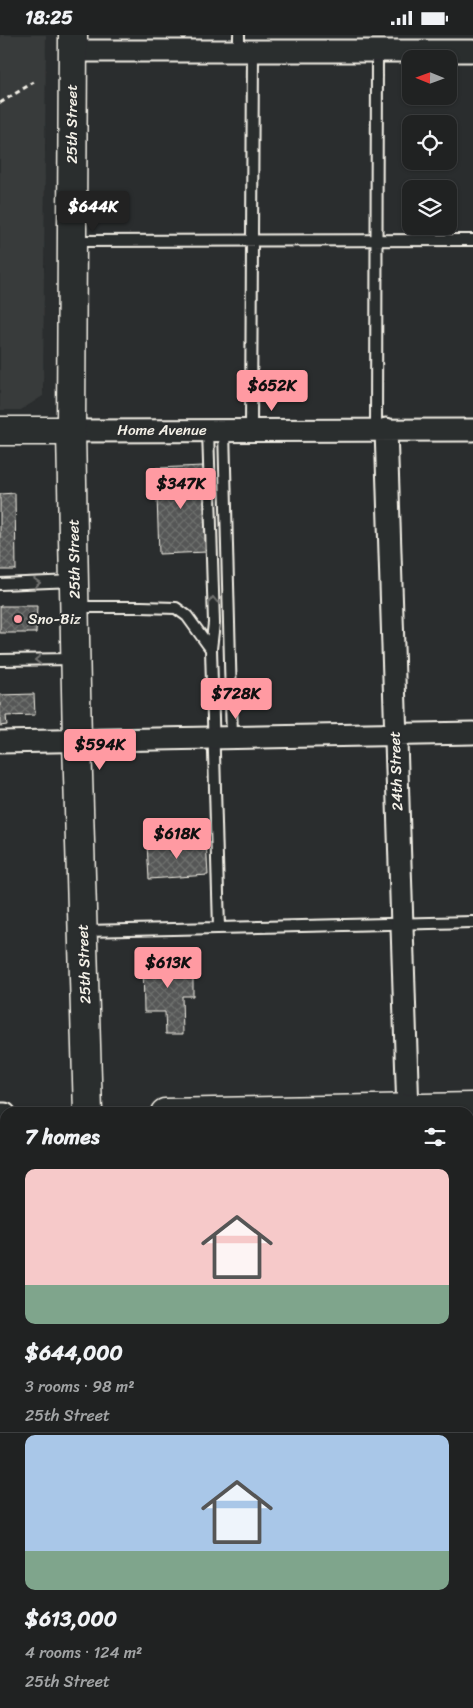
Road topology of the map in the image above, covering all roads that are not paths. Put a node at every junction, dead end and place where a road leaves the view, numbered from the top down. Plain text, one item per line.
1 (72, 43) edge
2 (244, 45) edge
3 (377, 51) junction
4 (473, 51) edge
5 (252, 240) junction
6 (377, 240) junction
7 (473, 240) edge
8 (72, 241) junction
9 (381, 429) junction
10 (216, 430) junction
11 (250, 430) junction
12 (473, 430) edge
13 (0, 431) edge
14 (71, 431) junction
15 (0, 584) edge
16 (74, 594) junction
17 (211, 649) junction
18 (76, 659) junction
19 (0, 661) edge
20 (473, 733) edge
21 (395, 735) junction
22 (222, 738) junction
23 (78, 741) junction
24 (0, 742) edge
25 (473, 922) edge
26 (401, 923) junction
27 (219, 928) junction
28 (83, 931) junction
29 (88, 1107) edge
30 (408, 1107) edge

1 - 2 street
1 - 8 main road, 25th Street
2 - 3 street
2 - 5 lane
3 - 4 street
3 - 6 lane
5 - 6 lane
5 - 8 lane
5 - 11 lane
6 - 7 lane
6 - 9 lane
8 - 14 main road, 25th Street
9 - 11 street, Home Avenue
9 - 12 street, Home Avenue
9 - 21 street, 24th Street
10 - 11 street, Home Avenue
10 - 14 street, Home Avenue
17 -> 10 lane
10 - 22 lane
13 - 14 main road, Home Avenue
14 - 16 main road, 25th Street
15 -> 16 lane
16 - 17 lane
16 - 18 main road, 25th Street
17 - 22 lane
18 -> 19 lane
18 - 23 main road, 25th Street
20 - 21 street
21 - 22 street
21 - 26 street, 24th Street
22 - 23 street
22 - 27 lane
23 - 24 street
23 - 28 main road, 25th Street
25 - 26 lane
26 - 27 lane
26 - 30 street, 24th Street
27 - 28 lane
28 - 29 main road, 25th Street

